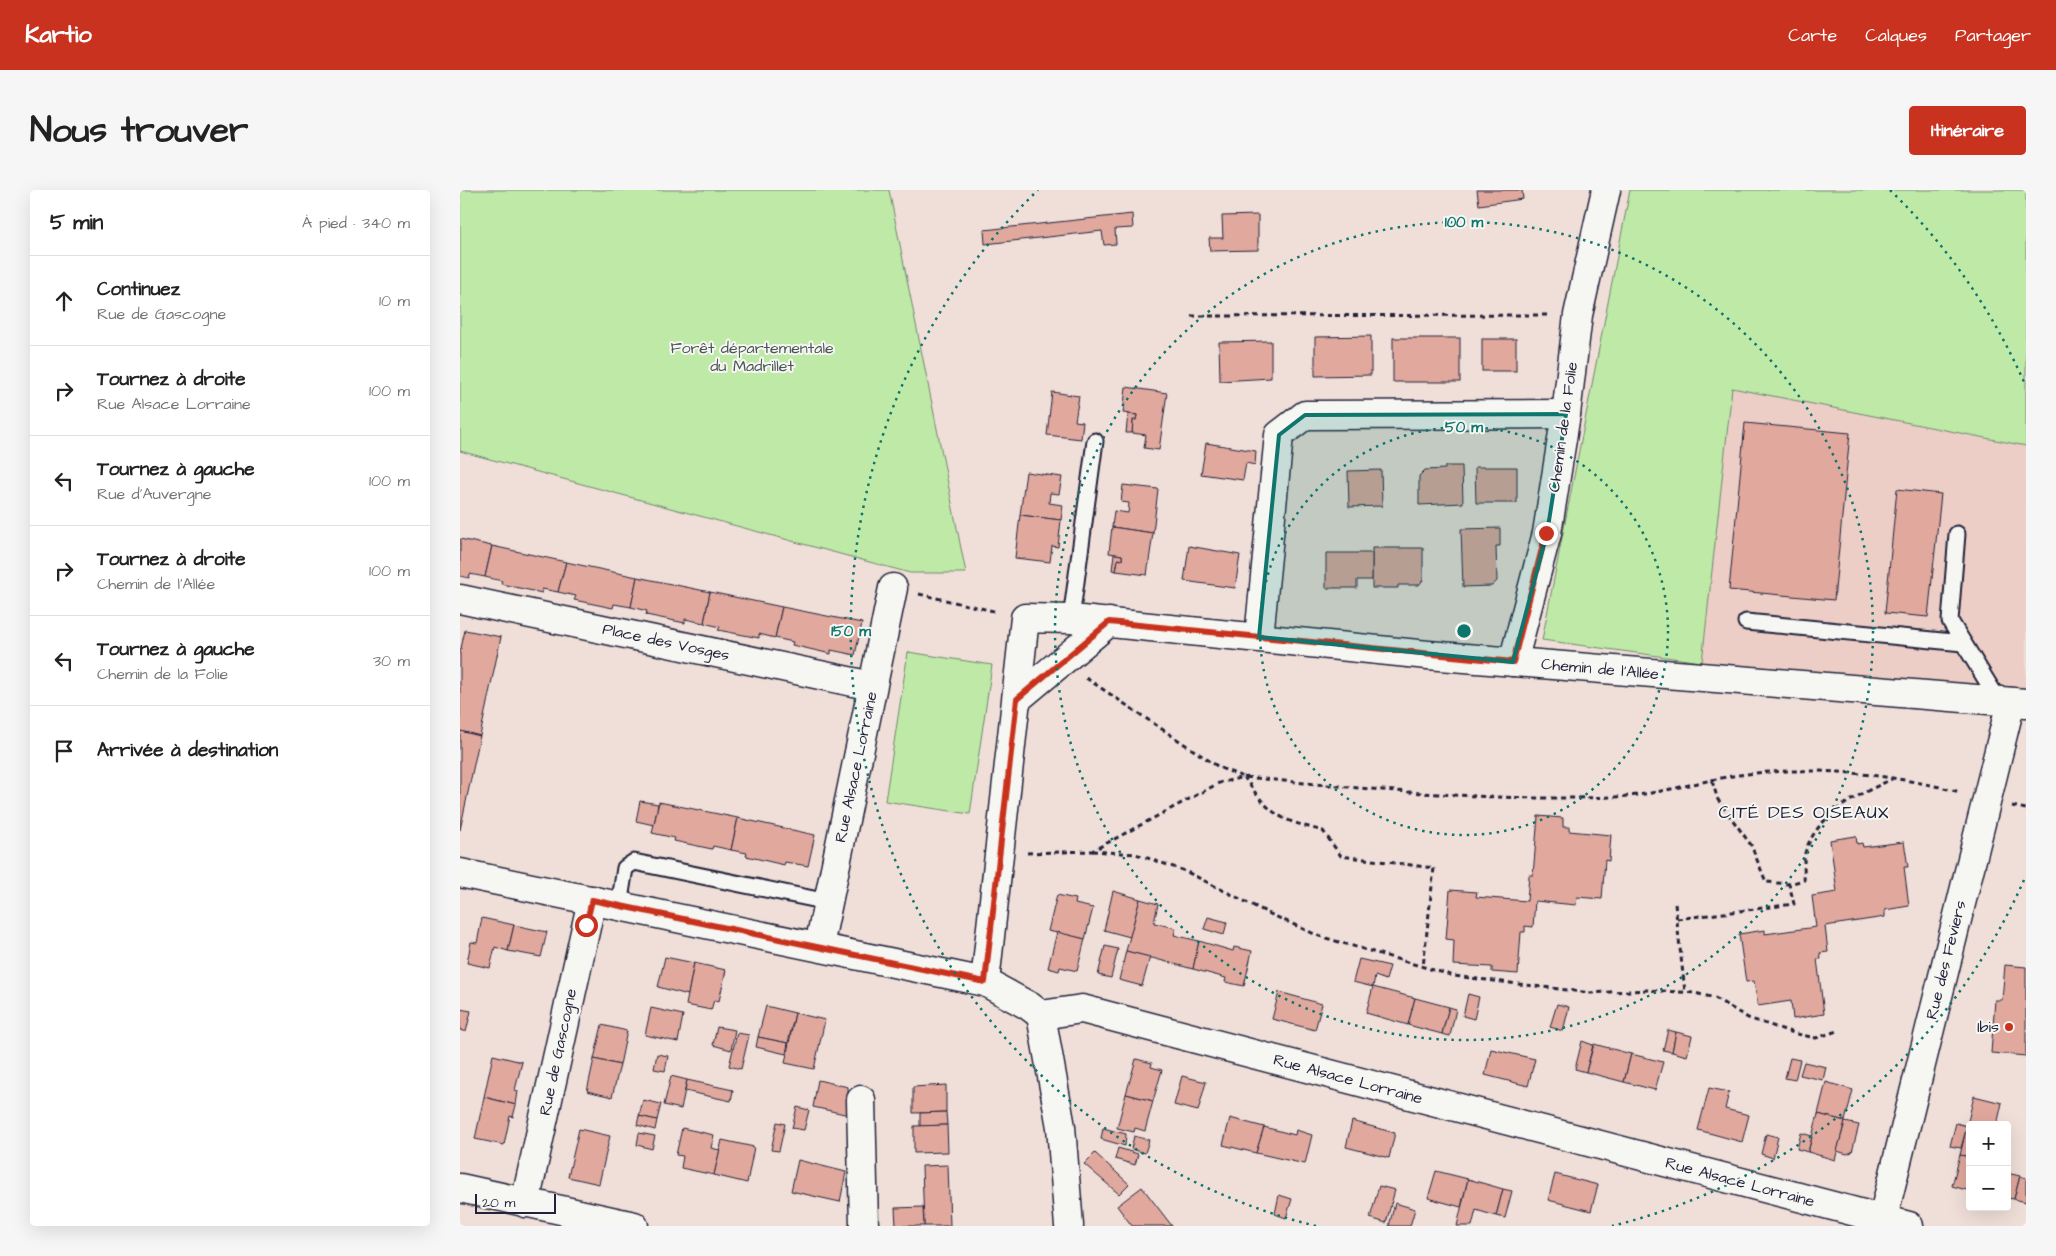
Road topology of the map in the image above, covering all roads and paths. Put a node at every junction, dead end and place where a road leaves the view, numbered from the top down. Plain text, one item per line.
1 (1606, 190) edge
2 (1578, 315) junction
3 (1191, 316) dead end
4 (1566, 414) junction
5 (1095, 441) dead end
6 (1957, 534) dead end
7 (892, 588) joint
8 (460, 599) edge
9 (1026, 618) junction
10 (1071, 619) junction
11 (1109, 622) junction
12 (1746, 622) dead end
13 (1259, 637) junction
14 (1963, 643) junction
15 (1064, 660) junction
16 (1513, 662) junction
17 (872, 686) junction
18 (1017, 699) junction
19 (2012, 702) edge
20 (1244, 777) junction
21 (1894, 779) junction
22 (1712, 781) junction
23 (1987, 799) junction
24 (2026, 809) edge
25 (1092, 850) junction
26 (999, 855) junction
27 (460, 873) edge
28 (1789, 884) junction
29 (592, 900) junction
30 (828, 902) junction
31 (1675, 904) dead end
32 (619, 906) junction
33 (1677, 919) junction
34 (819, 946) junction
35 (1423, 967) junction
36 (985, 982) junction
37 (1685, 992) junction
38 (1041, 1016) junction
39 (1837, 1031) dead end
40 (861, 1100) dead end
41 (460, 1188) edge
42 (525, 1203) junction
43 (1882, 1222) edge
44 (634, 1226) edge
45 (864, 1226) edge
46 (1069, 1226) edge
47 (1909, 1226) edge

1 - 2 street, Chemin de la Folie
2 - 3 path
2 - 4 street, Chemin de la Folie
4 - 13 street
4 - 16 street, Chemin de la Folie
5 - 10 lane
6 - 14 lane
7 - 9 path
7 - 17 street, Rue Alsace Lorraine
8 - 17 street, Place des Vosges
9 - 10 street, Chemin de l'Allée
9 - 18 street
10 - 11 street, Chemin de l'Allée
11 - 13 street, Chemin de l'Allée
11 - 15 street
12 - 14 lane
13 - 16 street, Chemin de l'Allée
14 - 19 lane
15 - 18 street
15 - 20 path
16 - 19 street, Chemin de l'Allée
17 - 30 street, Rue Alsace Lorraine
18 - 26 street
19 - 23 street, Rue des Feviers
20 - 22 path
20 - 25 path
20 - 35 path
21 - 22 path
21 - 23 path
21 - 28 path
22 - 28 path
23 - 24 path
23 - 43 street, Rue des Feviers
25 - 26 path
25 - 35 path
26 - 36 street
27 - 29 street
28 - 33 path
29 - 32 street
29 - 42 street, Rue de Gascogne
30 - 32 lane
30 - 34 street, Rue Alsace Lorraine
31 - 33 path
32 - 34 street
33 - 37 path
34 - 36 street
35 - 37 path
36 - 38 street
37 - 39 path
38 - 43 street, Rue Alsace Lorraine
38 - 46 street
40 - 45 street
41 - 42 street
42 - 44 street
43 - 47 street, Rue Alsace Lorraine

